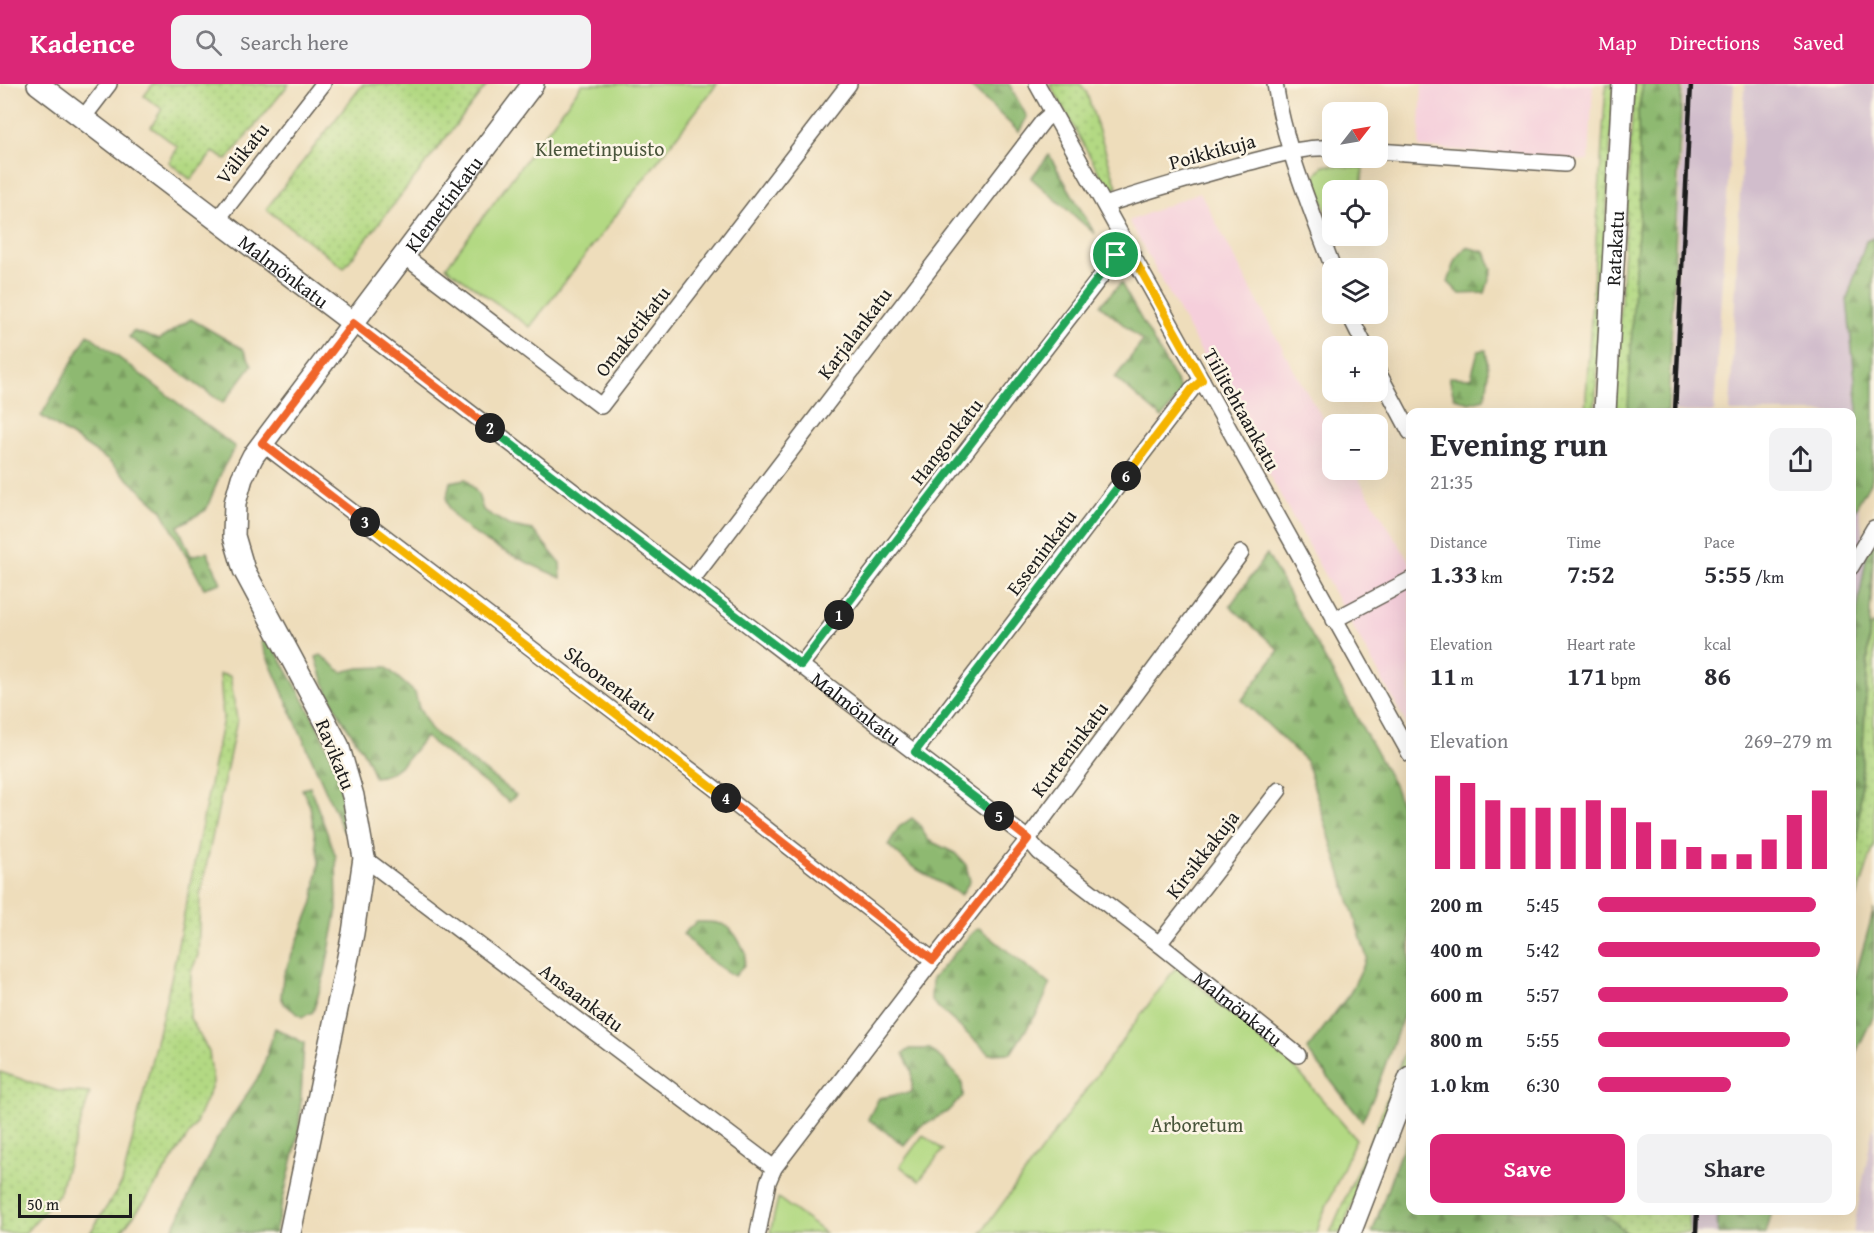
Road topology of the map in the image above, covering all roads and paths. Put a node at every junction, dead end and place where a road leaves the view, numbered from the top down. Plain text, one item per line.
1 (38, 84) edge
2 (109, 84) edge
3 (323, 84) edge
4 (532, 84) edge
5 (849, 84) edge
6 (1037, 84) edge
7 (1275, 84) edge
8 (1623, 84) edge
9 (1052, 113) junction
10 (83, 118) junction
11 (1322, 148) edge
12 (1292, 152) junction
13 (1388, 152) edge
14 (1565, 164) dead end
15 (1105, 206) junction
16 (217, 220) junction
17 (1126, 244) junction
18 (404, 255) junction
19 (1329, 258) edge
20 (353, 323) junction
21 (1202, 380) junction
22 (1388, 391) edge
23 (1605, 408) edge
24 (1406, 424) edge
25 (262, 443) junction
26 (1874, 528) edge
27 (1241, 554) dead end
28 (1856, 559) edge
29 (691, 581) junction
30 (1406, 582) edge
31 (1334, 620) junction
32 (801, 665) junction
33 (1406, 747) edge
34 (915, 752) junction
35 (1279, 790) dead end
36 (1028, 839) junction
37 (364, 858) junction
38 (1159, 944) junction
39 (933, 960) junction
40 (1298, 1055) dead end
41 (1406, 1088) edge
42 (774, 1168) junction
43 (290, 1233) edge
44 (758, 1233) edge
45 (1350, 1233) edge

1 - 10 street, Malmönkatu
2 - 10 street
3 - 16 street, Välikatu
4 - 18 street, Klemetinkatu
5 - 18 street, Omakotikatu
6 - 9 street, Tiilitehtaankatu
7 - 12 street
8 - 23 street, Ratakatu
9 - 15 street, Tiilitehtaankatu
9 - 29 street, Karjalankatu
10 - 16 street, Malmönkatu
11 - 12 street, Poikkikuja
12 - 15 street, Poikkikuja
12 - 19 street
13 - 14 street
15 - 17 street, Tiilitehtaankatu
16 - 20 street, Malmönkatu
17 - 21 street, Tiilitehtaankatu
17 - 32 street, Hangonkatu
18 - 20 street, Klemetinkatu
20 - 25 street, Ravikatu
20 - 29 street, Malmönkatu
21 - 31 street, Tiilitehtaankatu
21 - 34 street, Esseninkatu
22 - 24 street
25 - 37 street, Ravikatu
25 - 39 street, Skoonenkatu
26 - 28 street
27 - 36 street, Kurteninkatu
29 - 32 street, Malmönkatu
30 - 31 street
31 - 33 street, Tiilitehtaankatu
32 - 34 street, Malmönkatu
34 - 36 street, Malmönkatu
35 - 38 street, Kirsikkakuja
36 - 38 street, Malmönkatu
36 - 39 street, Kurteninkatu
37 - 42 street, Ansaankatu
37 - 43 street, Ravikatu
38 - 40 street, Malmönkatu
39 - 42 street, Kurteninkatu
41 - 45 street
42 - 44 street

